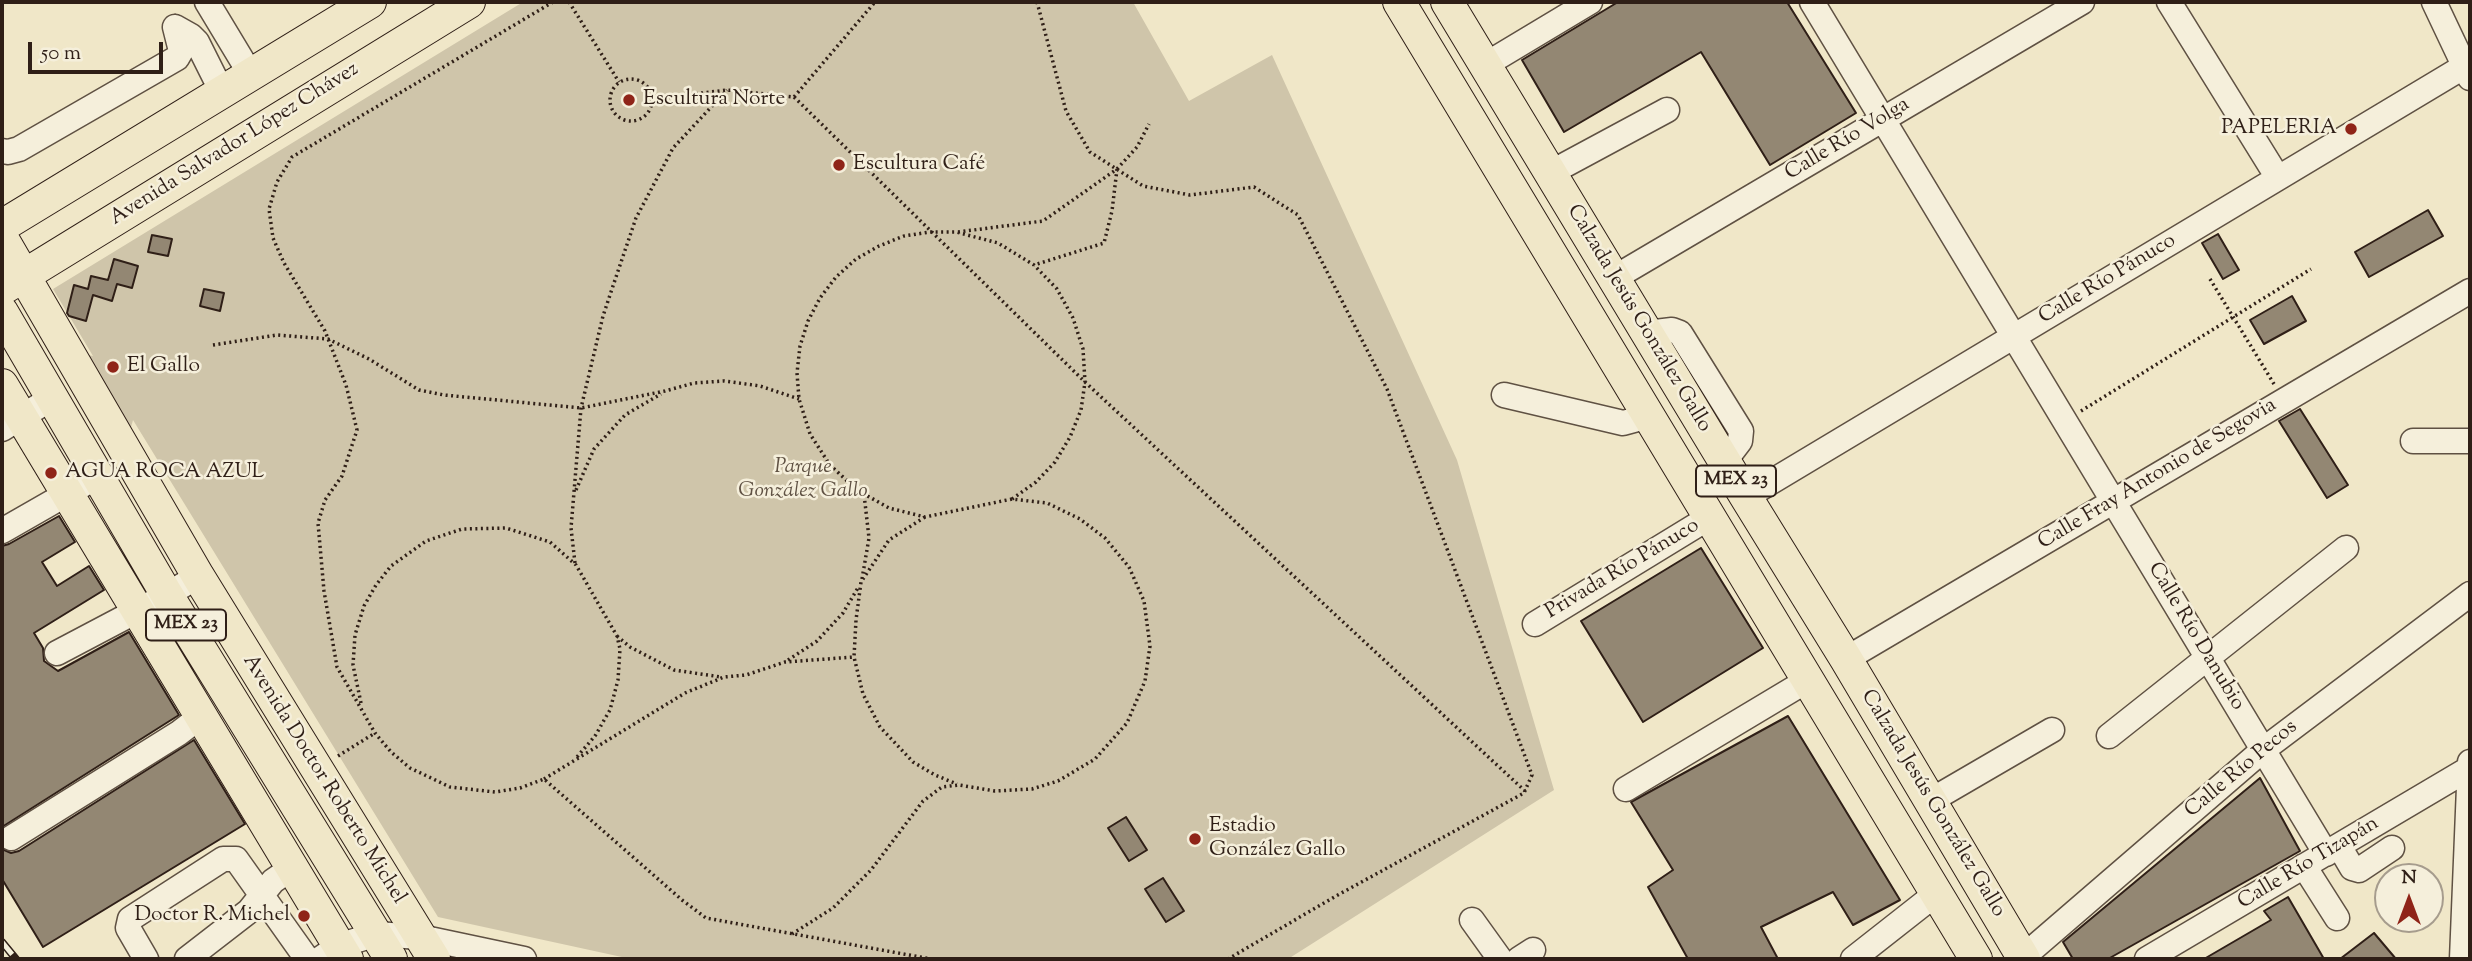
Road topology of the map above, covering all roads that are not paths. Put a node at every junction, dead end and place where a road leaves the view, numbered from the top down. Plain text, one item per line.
1 (207, 2) edge
2 (370, 2) edge
3 (469, 2) edge
4 (1399, 2) edge
5 (1447, 2) edge
6 (1812, 2) edge
7 (2082, 2) edge
8 (2169, 2) edge
9 (2434, 2) edge
10 (1584, 3) edge
11 (1485, 65) junction
12 (2468, 69) edge
13 (251, 75) junction
14 (222, 92) junction
15 (1667, 110) dead end
16 (1883, 119) junction
17 (2, 151) edge
18 (1550, 173) junction
19 (2278, 178) junction
20 (2, 226) edge
21 (2, 238) edge
22 (1614, 278) junction
23 (13, 282) edge
24 (2470, 291) edge
25 (2, 312) edge
26 (2014, 336) junction
27 (2, 385) edge
28 (1504, 395) dead end
29 (52, 398) junction
30 (1650, 416) junction
31 (12, 424) edge
32 (2413, 441) dead end
33 (2470, 441) edge
34 (98, 476) junction
35 (67, 493) junction
36 (1746, 497) junction
37 (2114, 502) junction
38 (1710, 517) junction
39 (2, 531) edge
40 (2346, 548) dead end
41 (198, 576) junction
42 (2470, 594) edge
43 (167, 595) junction
44 (137, 610) junction
45 (1535, 624) dead end
46 (57, 653) dead end
47 (2207, 657) junction
48 (1849, 664) junction
49 (1808, 680) junction
50 (201, 716) junction
51 (2052, 730) dead end
52 (2109, 737) dead end
53 (2263, 750) junction
54 (2470, 762) edge
55 (2470, 768) edge
56 (1866, 776) junction
57 (1626, 789) dead end
58 (1930, 801) junction
59 (11, 838) dead end
60 (2392, 848) dead end
61 (2323, 855) junction
62 (292, 868) junction
63 (1937, 894) junction
64 (262, 896) junction
65 (2337, 918) dead end
66 (1472, 920) dead end
67 (384, 947) edge
68 (427, 948) edge
69 (335, 955) edge
70 (2023, 958) edge
71 (146, 959) edge
72 (187, 959) edge
73 (307, 959) edge
74 (524, 959) edge
75 (1500, 959) edge
76 (1853, 959) edge
77 (1976, 959) edge
78 (2147, 959) edge
79 (2462, 959) edge

1 - 13 street
2 - 13 main road
3 - 23 main road, Avenida Salvador López Chávez
4 - 30 main road, Calzada Jesús González Gallo / MEX 23
5 - 11 main road, Calzada Jesús González Gallo / MEX 23
6 - 16 street, Calle Río Danubio
7 - 16 street, Calle Río Volga
8 - 19 street
9 - 12 street
10 - 11 street
11 - 18 main road, Calzada Jesús González Gallo / MEX 23
12 - 19 street, Calle Río Pánuco
13 - 14 main road
14 - 17 street
14 - 20 main road
15 - 18 street
16 - 22 street, Calle Río Volga
16 - 26 street, Calle Río Danubio
18 - 22 main road, Calzada Jesús González Gallo / MEX 23
19 - 26 street, Calle Río Pánuco
21 - 23 main road, Avenida Doctor Roberto Michel
22 - 36 main road, Calzada Jesús González Gallo / MEX 23
23 - 41 main road, Avenida Doctor Roberto Michel
24 - 37 street, Calle Fray Antonio de Segovia
25 - 29 main road, Avenida Doctor Roberto Michel / MEX 23
26 - 36 street, Calle Río Pánuco
26 - 37 street, Calle Río Danubio
27 - 31 main road
28 - 30 street
29 - 31 street
29 - 34 main road, Avenida Doctor Roberto Michel / MEX 23
30 - 38 main road, Calzada Jesús González Gallo / MEX 23
31 - 35 main road
32 - 33 street
34 - 35 street
34 - 43 main road, Avenida Doctor Roberto Michel / MEX 23
35 - 39 street
35 - 44 main road
36 - 48 main road, Calzada Jesús González Gallo / MEX 23
37 - 47 street, Calle Río Danubio
37 - 48 street, Calle Fray Antonio de Segovia
38 - 45 street, Privada Río Pánuco
38 - 49 main road, Calzada Jesús González Gallo / MEX 23
40 - 47 street
41 - 43 street
41 - 68 main road, Avenida Doctor Roberto Michel
42 - 53 street, Calle Río Pecos
43 - 44 street
43 - 67 main road, Avenida Doctor Roberto Michel / MEX 23
44 - 46 street
44 - 50 main road
47 - 52 street
47 - 53 street, Calle Río Danubio
48 - 56 main road
48 - 58 main road, Calzada Jesús González Gallo / MEX 23
49 - 56 main road, Calzada Jesús González Gallo / MEX 23
49 - 57 street
50 - 59 street
50 - 62 main road
51 - 58 street
53 - 61 street, Calle Río Danubio
53 - 70 street, Calle Río Pecos
54 - 55 street
55 - 61 street, Calle Río Tizapán
55 - 79 street
56 - 63 main road, Calzada Jesús González Gallo / MEX 23
58 - 70 main road, Calzada Jesús González Gallo / MEX 23
60 - 61 street
61 - 65 street
61 - 78 street, Calle Río Tizapán
62 - 64 street
62 - 69 main road
63 - 76 street
63 - 77 main road, Calzada Jesús González Gallo / MEX 23
64 - 71 street
64 - 72 street
64 - 73 street
66 - 75 street
67 - 68 street
67 - 69 street
68 - 74 street

